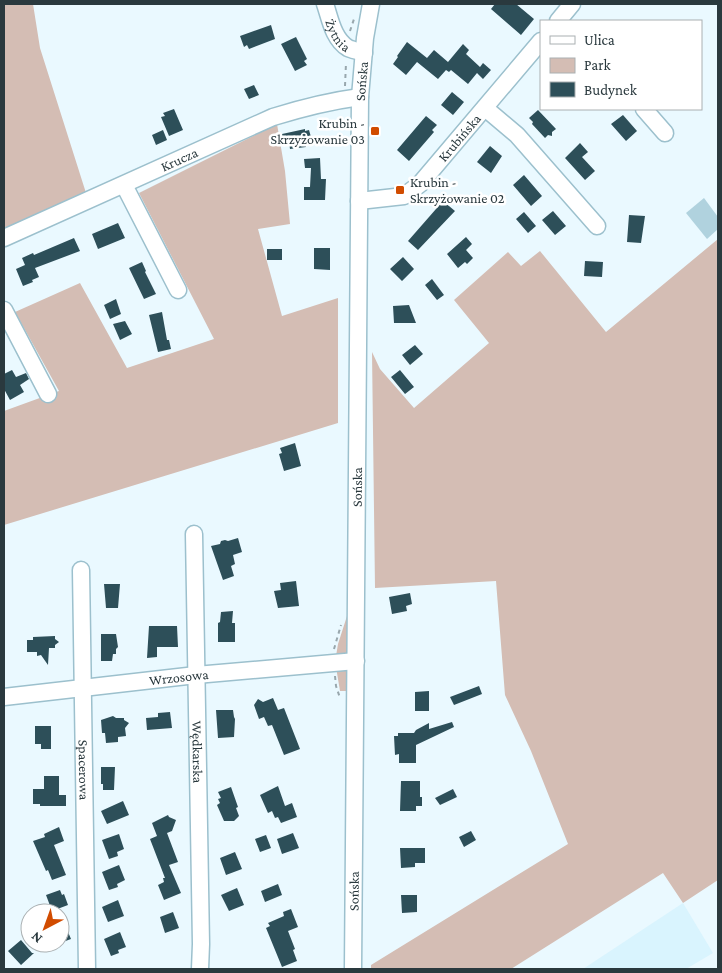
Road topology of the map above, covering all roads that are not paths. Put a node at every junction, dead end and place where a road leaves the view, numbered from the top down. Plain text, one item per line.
1 (325, 4) edge
2 (371, 4) edge
3 (540, 43) edge
4 (364, 53) junction
5 (360, 97) junction
6 (485, 108) junction
7 (645, 110) edge
8 (665, 134) dead end
9 (124, 185) junction
10 (359, 202) junction
11 (597, 226) dead end
12 (4, 238) edge
13 (178, 290) dead end
14 (4, 310) edge
15 (48, 394) dead end
16 (194, 534) dead end
17 (82, 570) dead end
18 (356, 661) junction
19 (196, 676) junction
20 (83, 688) junction
21 (4, 697) edge
22 (87, 969) edge
23 (200, 969) edge
24 (353, 969) edge

1 - 4 street, Żytnia
2 - 4 street, Sońska
3 - 6 street, Krubińska
4 - 5 street, Sońska
5 - 9 street, Krucza
5 - 10 street, Sońska
6 - 10 street, Krubińska
6 - 11 street
7 - 8 street
9 - 12 street, Krucza
9 - 13 street
10 - 18 street, Sońska
14 - 15 street
16 - 19 street, Wędkarska
17 - 20 street, Spacerowa
18 - 19 street, Wrzosowa
18 - 24 street, Sońska
19 - 20 street, Wrzosowa
19 - 23 street, Wędkarska
20 - 21 street, Wrzosowa
20 - 22 street, Spacerowa

